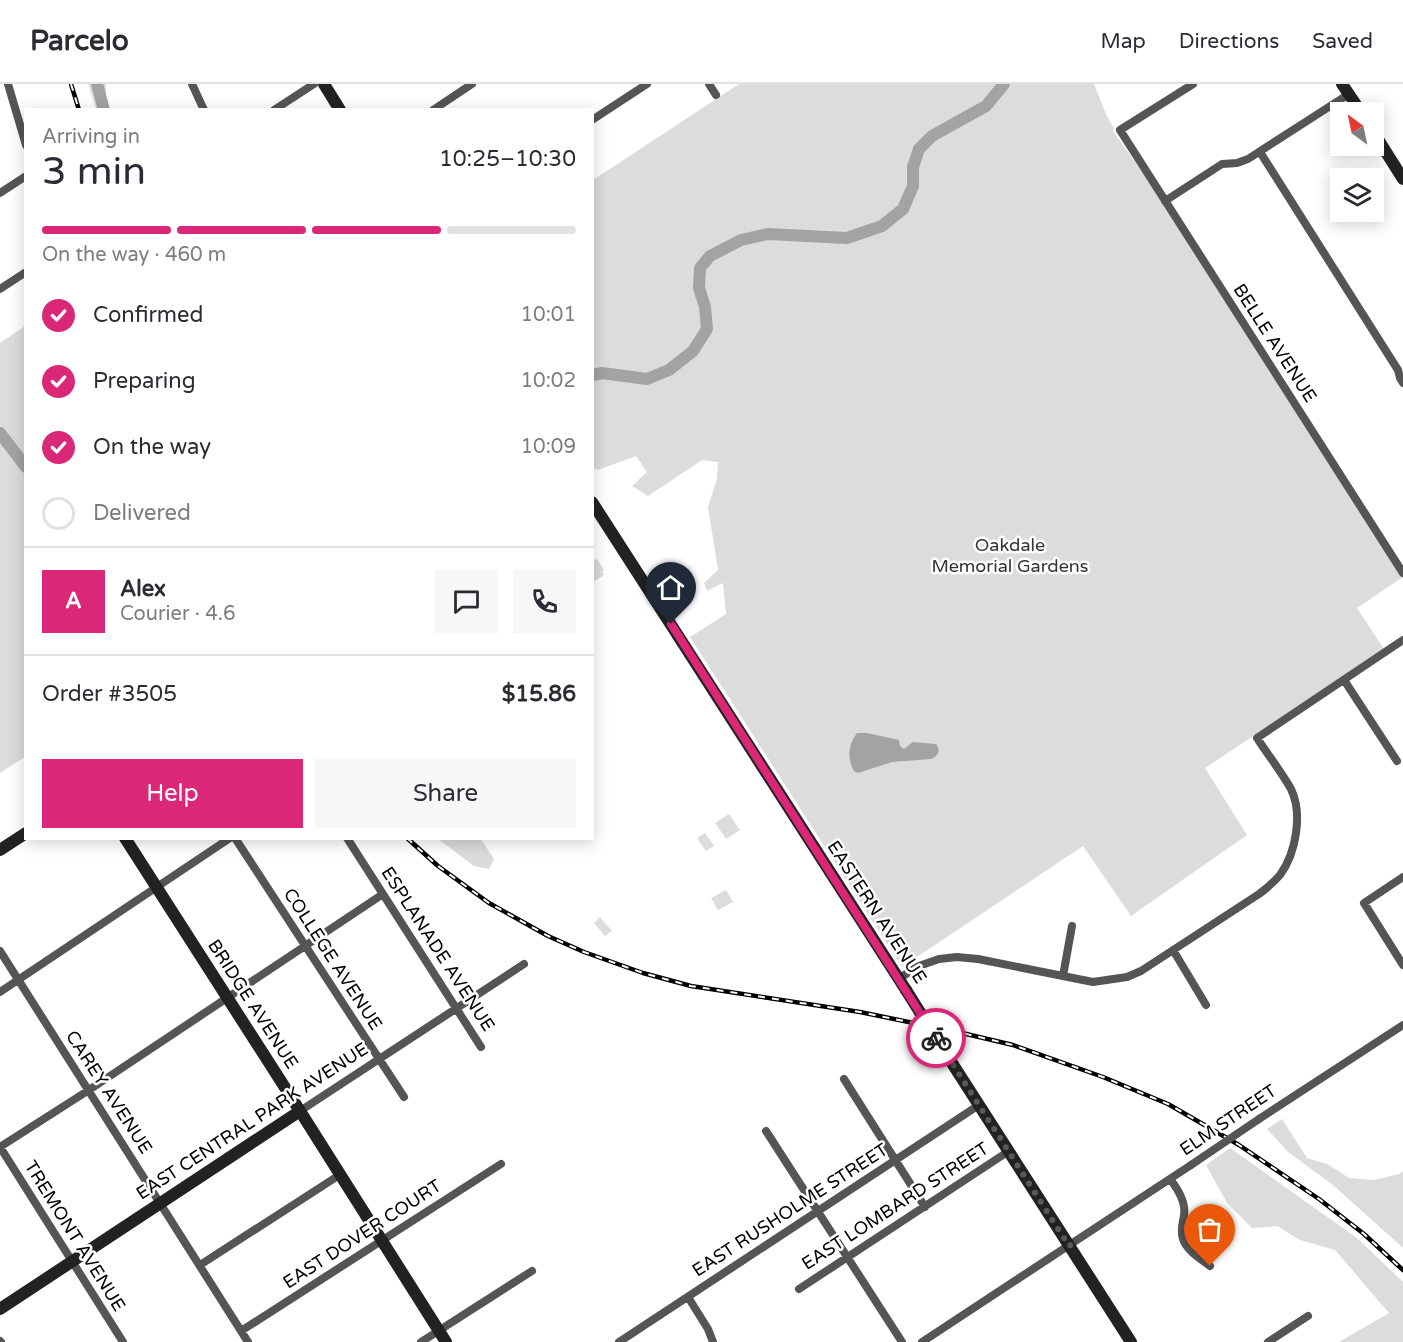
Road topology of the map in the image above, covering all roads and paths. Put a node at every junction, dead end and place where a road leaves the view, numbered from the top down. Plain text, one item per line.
1 (8, 84) edge
2 (192, 84) edge
3 (314, 84) edge
4 (324, 84) edge
5 (472, 84) edge
6 (647, 84) edge
7 (709, 84) edge
8 (1193, 84) edge
9 (1345, 89) edge
10 (716, 95) dead end
11 (1354, 102) edge
12 (203, 108) edge
13 (277, 108) edge
14 (339, 108) edge
15 (436, 108) edge
16 (594, 119) edge
17 (24, 138) edge
18 (1384, 149) edge
19 (1260, 152) junction
20 (24, 177) edge
21 (1403, 178) edge
22 (0, 193) edge
23 (1165, 201) junction
24 (24, 273) edge
25 (0, 289) edge
26 (1403, 383) edge
27 (594, 505) edge
28 (1403, 573) edge
29 (1403, 640) edge
30 (1344, 680) junction
31 (1397, 761) dead end
32 (24, 834) edge
33 (125, 840) edge
34 (227, 840) edge
35 (236, 840) edge
36 (348, 840) edge
37 (0, 850) edge
38 (1403, 877) edge
39 (157, 888) junction
40 (383, 894) junction
41 (1072, 926) dead end
42 (305, 945) junction
43 (1173, 950) junction
44 (0, 951) edge
45 (524, 963) dead end
46 (1403, 965) edge
47 (1063, 976) junction
48 (898, 979) junction
49 (18, 980) junction
50 (0, 992) edge
51 (228, 996) junction
52 (1206, 1005) dead end
53 (456, 1008) junction
54 (1403, 1026) edge
55 (481, 1047) dead end
56 (379, 1059) junction
57 (844, 1079) dead end
58 (89, 1090) junction
59 (404, 1097) dead end
60 (979, 1105) junction
61 (300, 1111) junction
62 (766, 1131) dead end
63 (0, 1147) edge
64 (1009, 1151) junction
65 (896, 1160) junction
66 (501, 1164) dead end
67 (341, 1174) junction
68 (1170, 1179) junction
69 (161, 1203) junction
70 (925, 1207) junction
71 (818, 1211) junction
72 (382, 1240) junction
73 (1069, 1246) junction
74 (848, 1258) junction
75 (72, 1261) junction
76 (200, 1265) junction
77 (1210, 1266) dead end
78 (532, 1271) dead end
79 (799, 1289) dead end
80 (688, 1297) junction
81 (0, 1309) edge
82 (1308, 1316) dead end
83 (438, 1330) junction
84 (242, 1331) junction
85 (123, 1342) edge
86 (248, 1342) edge
87 (421, 1342) edge
88 (446, 1342) edge
89 (619, 1342) edge
90 (713, 1342) edge
91 (902, 1342) edge
92 (922, 1342) edge
93 (1131, 1342) edge
94 (1268, 1342) edge

1 - 17 street
2 - 12 street
3 - 13 street
4 - 14 street
5 - 15 street
6 - 16 street
7 - 10 street
8 - 23 street, BELLE AVENUE
9 - 11 street
9 - 19 street
18 - 21 street
19 - 23 street
19 - 26 street
20 - 22 street
23 - 28 street, BELLE AVENUE
24 - 25 street
27 - 48 street, EASTERN AVENUE
29 - 30 street
30 - 31 street
30 - 43 street
32 - 37 street
33 - 39 street, BRIDGE AVENUE
34 - 39 street
35 - 42 street, COLLEGE AVENUE
36 - 40 street, ESPLANADE AVENUE
38 - 46 street
39 - 49 street
39 - 51 street, BRIDGE AVENUE
40 - 42 street
40 - 53 street, ESPLANADE AVENUE
41 - 47 street
42 - 51 street
42 - 56 street, COLLEGE AVENUE
43 - 47 street
43 - 52 street
44 - 49 street, CAREY AVENUE
45 - 53 street, EAST CENTRAL PARK AVENUE
47 - 48 street
48 - 60 street, EASTERN AVENUE, bridge
49 - 50 street
49 - 58 street, CAREY AVENUE
51 - 58 street
51 - 61 street, BRIDGE AVENUE
53 - 55 street, ESPLANADE AVENUE
53 - 56 street, EAST CENTRAL PARK AVENUE
54 - 68 street, ELM STREET, bridge
56 - 59 street, COLLEGE AVENUE
56 - 61 street, EAST CENTRAL PARK AVENUE
57 - 65 street
58 - 63 street
58 - 69 street, CAREY AVENUE
60 - 64 street, EASTERN AVENUE
60 - 65 street, EAST RUSHOLME STREET
61 - 67 street, BRIDGE AVENUE
61 - 69 street, EAST CENTRAL PARK AVENUE
62 - 71 street
63 - 75 street, TREMONT AVENUE
64 - 70 street, EAST LOMBARD STREET
64 - 73 street, EASTERN AVENUE
65 - 70 street
65 - 71 street, EAST RUSHOLME STREET
66 - 72 street, EAST DOVER COURT
67 - 72 street, BRIDGE AVENUE
67 - 76 street
68 - 73 street, ELM STREET
68 - 77 street
69 - 75 street, EAST CENTRAL PARK AVENUE
69 - 76 street, CAREY AVENUE
70 - 74 street, EAST LOMBARD STREET
71 - 74 street
71 - 80 street, EAST RUSHOLME STREET
72 - 83 street, BRIDGE AVENUE
72 - 84 street, EAST DOVER COURT
73 - 92 street, ELM STREET
73 - 93 street, EASTERN AVENUE
74 - 79 street, EAST LOMBARD STREET
74 - 91 street
75 - 81 street, EAST CENTRAL PARK AVENUE
75 - 85 street, TREMONT AVENUE
76 - 84 street, CAREY AVENUE
78 - 83 street
80 - 89 street, EAST RUSHOLME STREET
80 - 90 street
82 - 94 street
83 - 87 street
83 - 88 street, BRIDGE AVENUE
84 - 86 street, CAREY AVENUE

